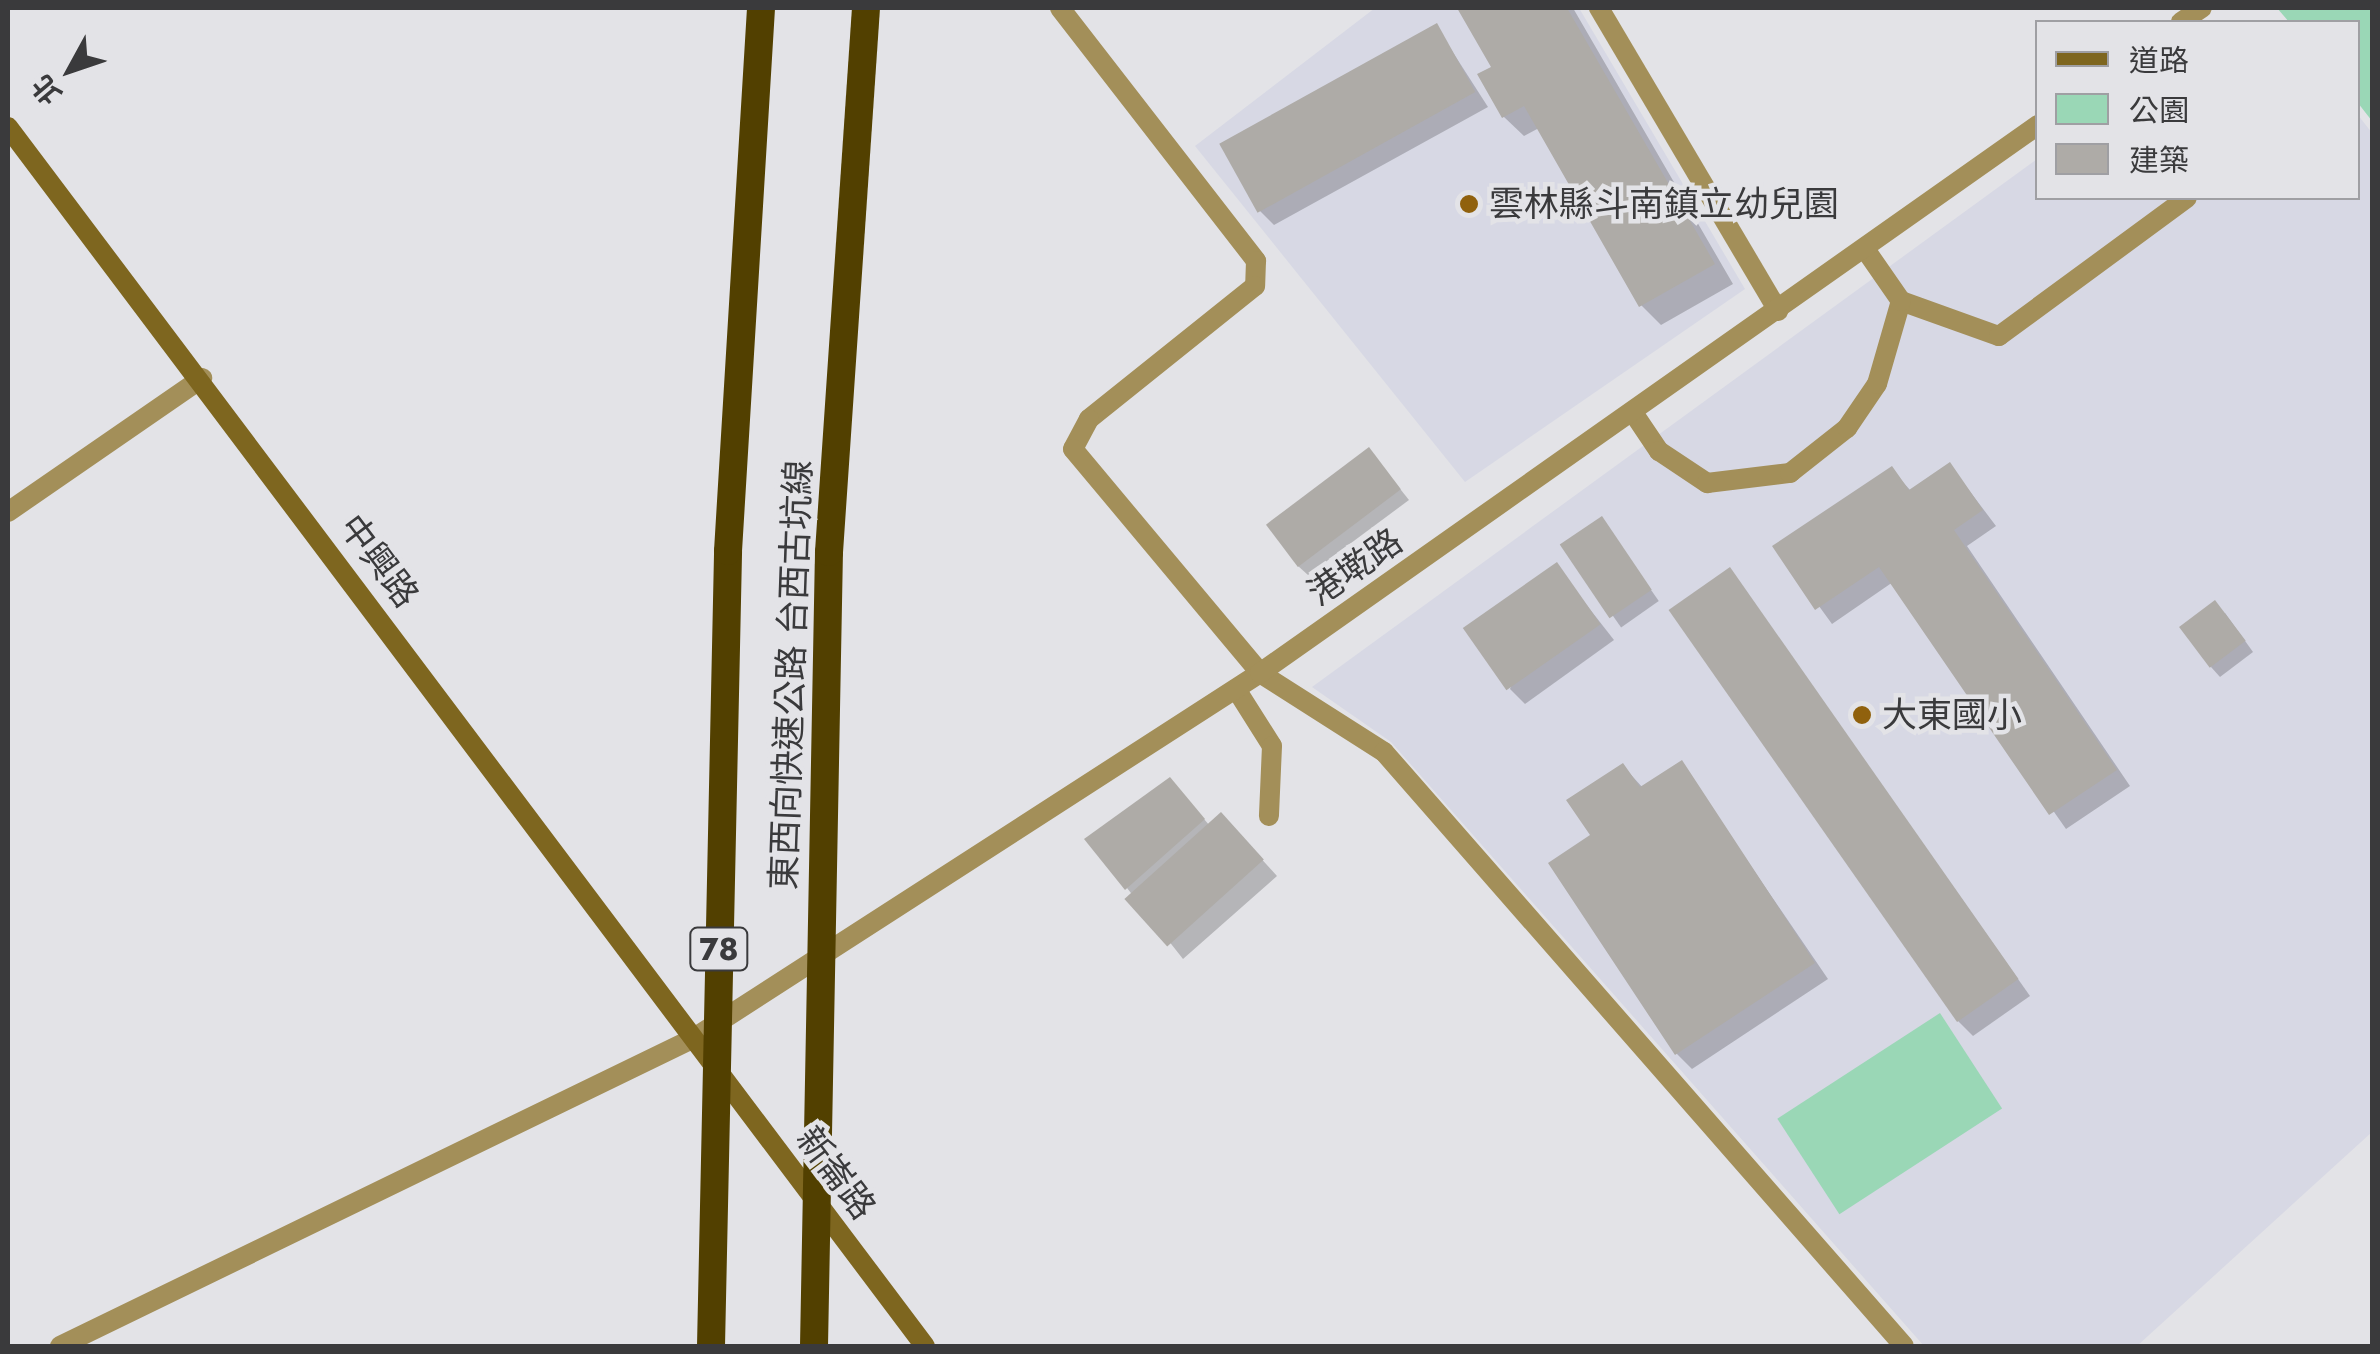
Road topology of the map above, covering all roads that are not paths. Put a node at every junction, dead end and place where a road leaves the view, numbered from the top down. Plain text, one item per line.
1 (761, 8) edge
2 (866, 8) edge
3 (1060, 8) edge
4 (1599, 8) edge
5 (8, 126) edge
6 (2035, 127) edge
7 (2184, 200) edge
8 (1865, 249) junction
9 (1900, 301) junction
10 (1778, 311) junction
11 (202, 378) junction
12 (1634, 414) junction
13 (8, 512) edge
14 (1260, 673) junction
15 (1236, 689) junction
16 (1268, 816) dead end
17 (694, 1038) junction
18 (60, 1346) edge
19 (711, 1346) edge
20 (814, 1346) edge
21 (925, 1346) edge
22 (1904, 1346) edge

1 - 19 highway, 東西向快速公路 台西古坑線 / 78
2 - 20 highway, 東西向快速公路 台西古坑線
3 - 14 street
4 - 10 street
5 - 11 main road, 中興路
6 - 8 street, 港墘路
7 - 9 street
8 - 9 street
8 - 10 street, 港墘路
9 - 12 street
10 - 12 street, 港墘路
11 - 13 street
11 - 17 main road, 中興路
12 - 14 street, 港墘路
14 - 15 street, 港墘路
14 - 22 street
15 - 16 street
15 - 17 street, 港墘路
17 - 18 street, 港墘路
17 - 21 main road, 新崙路

